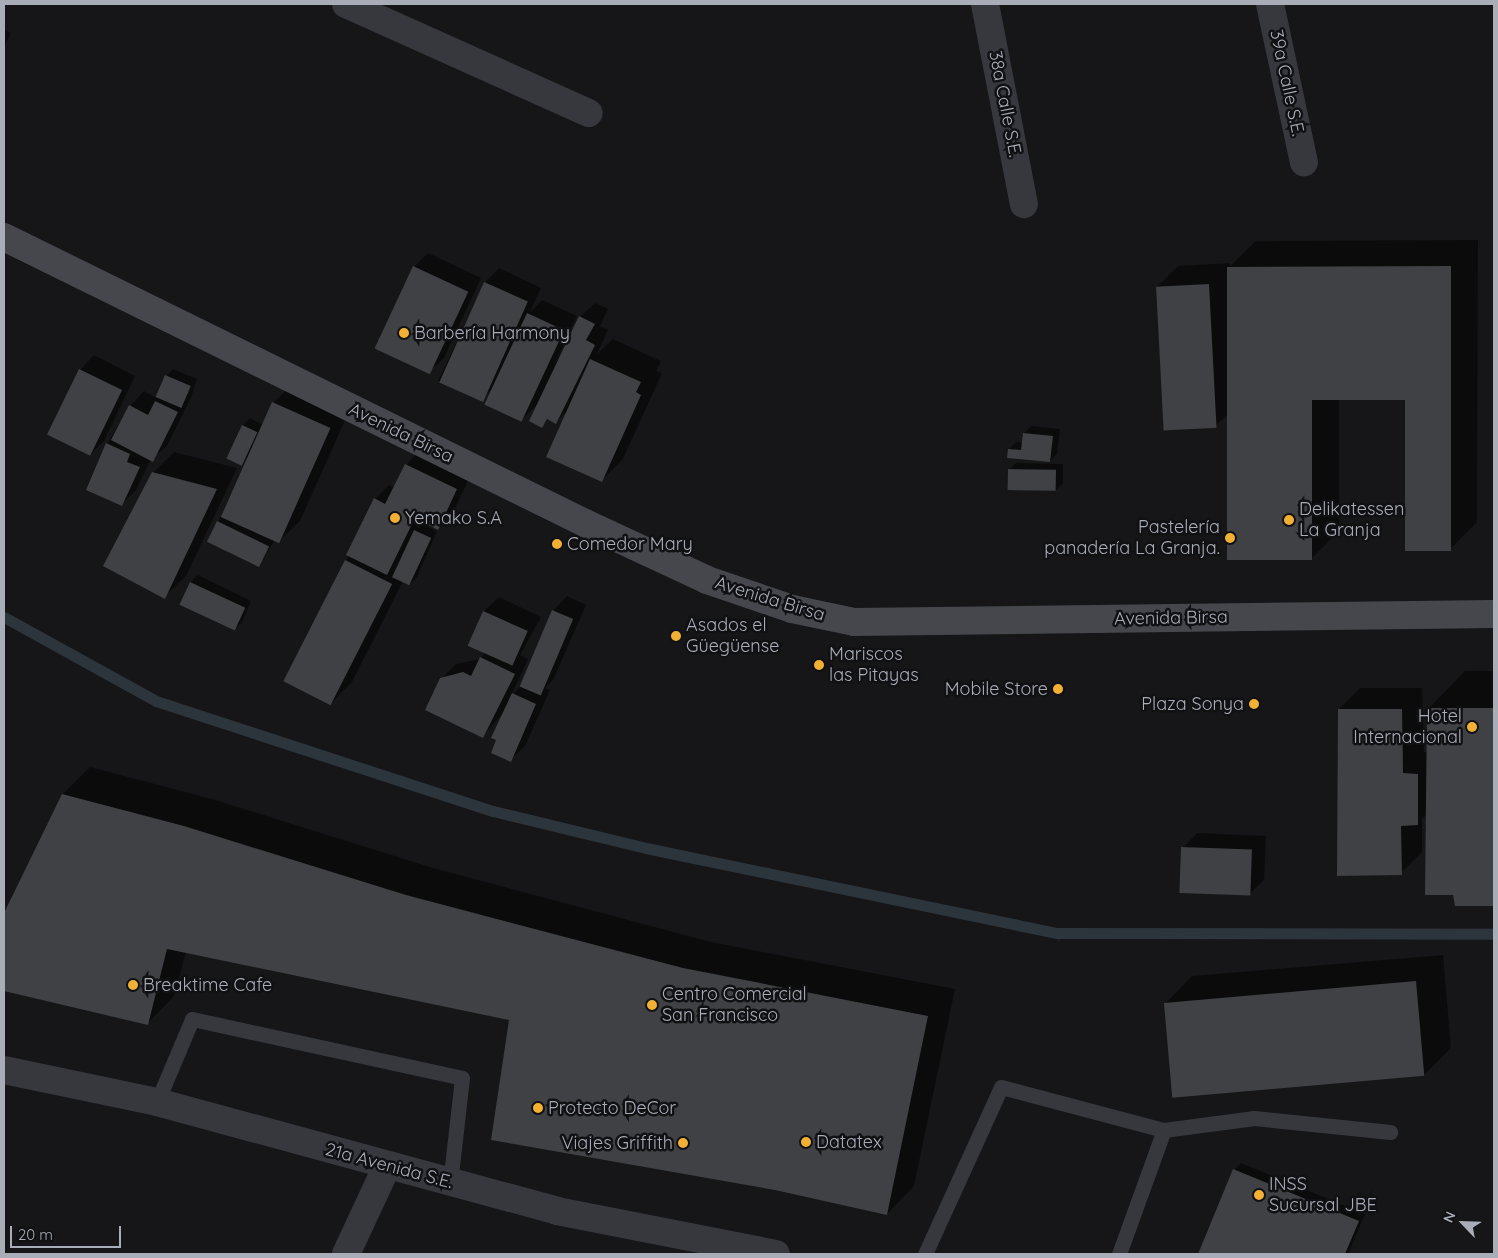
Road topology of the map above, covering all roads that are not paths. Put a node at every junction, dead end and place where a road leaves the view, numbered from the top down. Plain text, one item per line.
1 (346, 4) edge
2 (985, 4) edge
3 (1270, 4) edge
4 (589, 114) dead end
5 (1304, 162) dead end
6 (1024, 204) dead end
7 (4, 237) edge
8 (1494, 614) edge
9 (4, 1070) edge
10 (157, 1102) junction
11 (1164, 1130) junction
12 (1390, 1132) dead end
13 (386, 1166) junction
14 (450, 1183) junction
15 (346, 1254) edge
16 (776, 1254) edge
17 (925, 1254) edge
18 (1119, 1254) edge

1 - 4 street
2 - 6 street, 38a Calle S.E.
3 - 5 street, 39a Calle S.E.
7 - 8 street, Avenida Birsa
9 - 10 street, 21a Avenida S.E.
10 - 13 street, 21a Avenida S.E.
10 - 14 lane
11 - 12 lane
11 - 17 lane
11 - 18 lane
13 - 14 street, 21a Avenida S.E.
13 - 15 street
14 - 16 street, 21a Avenida S.E.

